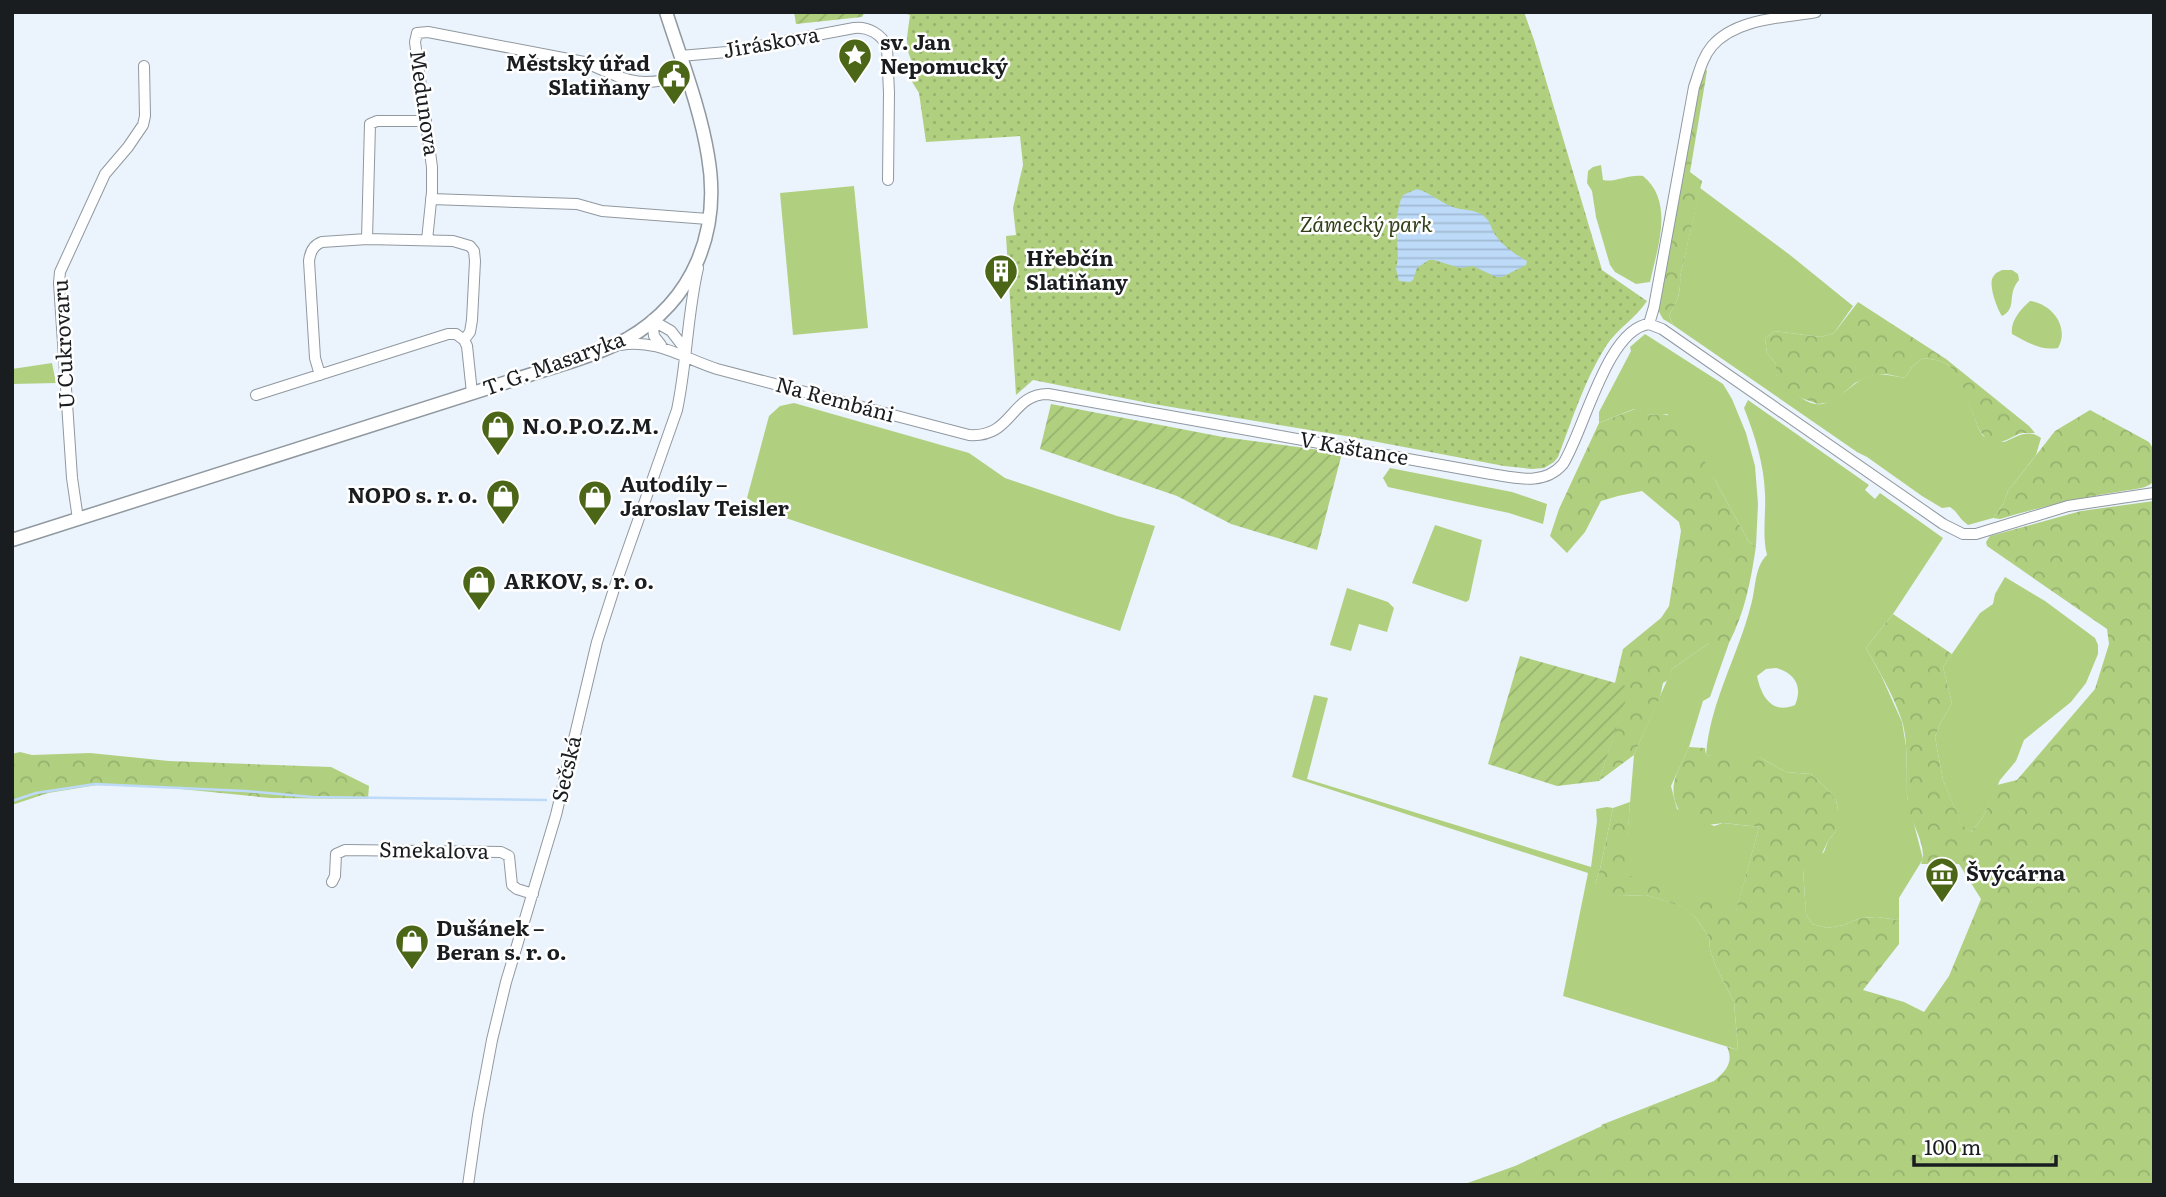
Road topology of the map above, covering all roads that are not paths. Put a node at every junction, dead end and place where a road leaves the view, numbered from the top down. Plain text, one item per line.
1 (666, 12) edge
2 (1816, 12) edge
3 (680, 56) junction
4 (144, 66) dead end
5 (686, 75) junction
6 (426, 121) junction
7 (888, 180) dead end
8 (431, 199) junction
9 (708, 219) junction
10 (706, 235) junction
11 (367, 239) junction
12 (427, 240) junction
13 (652, 320) junction
14 (1649, 324) junction
15 (464, 340) junction
16 (664, 348) junction
17 (603, 350) junction
18 (685, 354) junction
19 (320, 375) junction
20 (472, 393) junction
21 (256, 395) dead end
22 (988, 434) joint
23 (2154, 493) edge
24 (79, 519) junction
25 (12, 540) edge
26 (332, 882) dead end
27 (533, 894) junction
28 (468, 1185) edge

1 - 3 main road, T. G. Masaryka
2 - 14 street
3 - 5 main road, T. G. Masaryka
3 - 7 street, Jiráskova
4 - 24 street, U Cukrovaru
5 - 6 street, Medunova
5 - 9 main road, T. G. Masaryka
6 - 8 street, Medunova
6 - 11 street
8 - 9 street
8 - 12 street, Medunova
9 - 10 main road, T. G. Masaryka
10 - 13 main road, T. G. Masaryka
10 - 18 street, Sečská
11 - 12 street
11 - 19 street
12 - 15 street
13 - 16 street
13 - 17 main road, T. G. Masaryka
13 - 18 street
14 - 22 street, V Kaštance
14 - 23 street
15 - 19 street
15 - 20 street
16 - 17 street
16 - 18 street
17 - 20 main road, T. G. Masaryka
18 - 22 street, Na Rembáni
18 - 27 street, Sečská
19 - 21 street
20 - 24 main road, T. G. Masaryka
24 - 25 main road, T. G. Masaryka
26 - 27 street, Smekalova
27 - 28 street, Sečská

